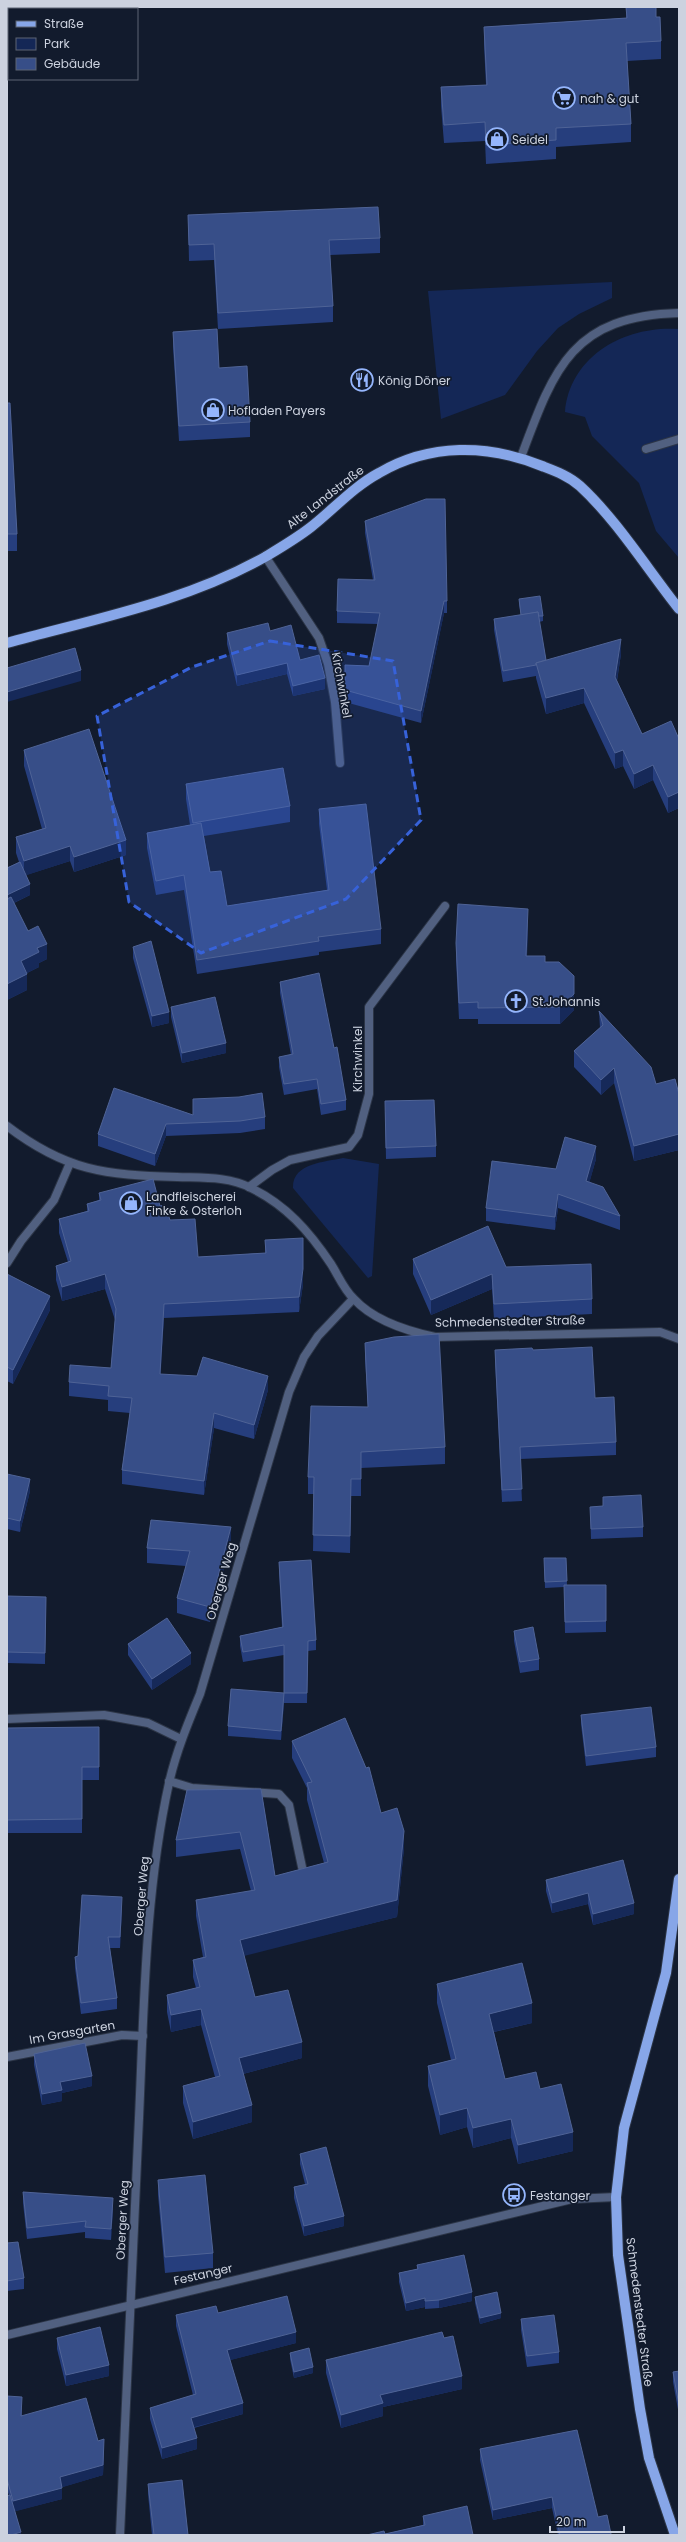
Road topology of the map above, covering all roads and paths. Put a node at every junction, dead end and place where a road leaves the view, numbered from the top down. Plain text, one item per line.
1 (679, 313) edge
2 (679, 439) edge
3 (646, 449) dead end
4 (521, 457) junction
5 (265, 556) junction
6 (679, 609) edge
7 (7, 643) edge
8 (340, 763) dead end
9 (445, 906) dead end
10 (7, 1126) edge
11 (70, 1163) junction
12 (249, 1187) junction
13 (7, 1263) edge
14 (354, 1299) junction
15 (679, 1339) edge
16 (7, 1719) edge
17 (181, 1740) junction
18 (169, 1781) junction
19 (302, 1867) edge
20 (679, 1879) edge
21 (677, 1905) edge
22 (142, 2036) junction
23 (7, 2057) edge
24 (616, 2197) junction
25 (130, 2304) junction
26 (7, 2335) edge
27 (120, 2535) edge
28 (675, 2535) edge

1 - 4 street
2 - 3 street
4 - 5 main road, Alte Landstraße
4 - 6 main road, Alte Landstraße
5 - 7 main road, Alte Landstraße
5 - 8 street, Kirchwinkel
9 - 12 street, Kirchwinkel
10 - 11 street, Schmedenstedter Straße
11 - 12 street, Schmedenstedter Straße
11 - 13 street
12 - 14 street, Schmedenstedter Straße
14 - 15 street, Schmedenstedter Straße
14 - 17 street, Oberger Weg
16 - 17 street
17 - 18 street, Oberger Weg
18 - 19 street
18 - 22 street, Oberger Weg
20 - 21 main road, Schmedenstedter Straße
21 - 24 main road, Schmedenstedter Straße
22 - 23 street, Im Grasgarten
22 - 25 street, Oberger Weg
24 - 25 street, Festanger
24 - 28 main road, Schmedenstedter Straße
25 - 26 street, Festanger
25 - 27 street, Oberger Weg

